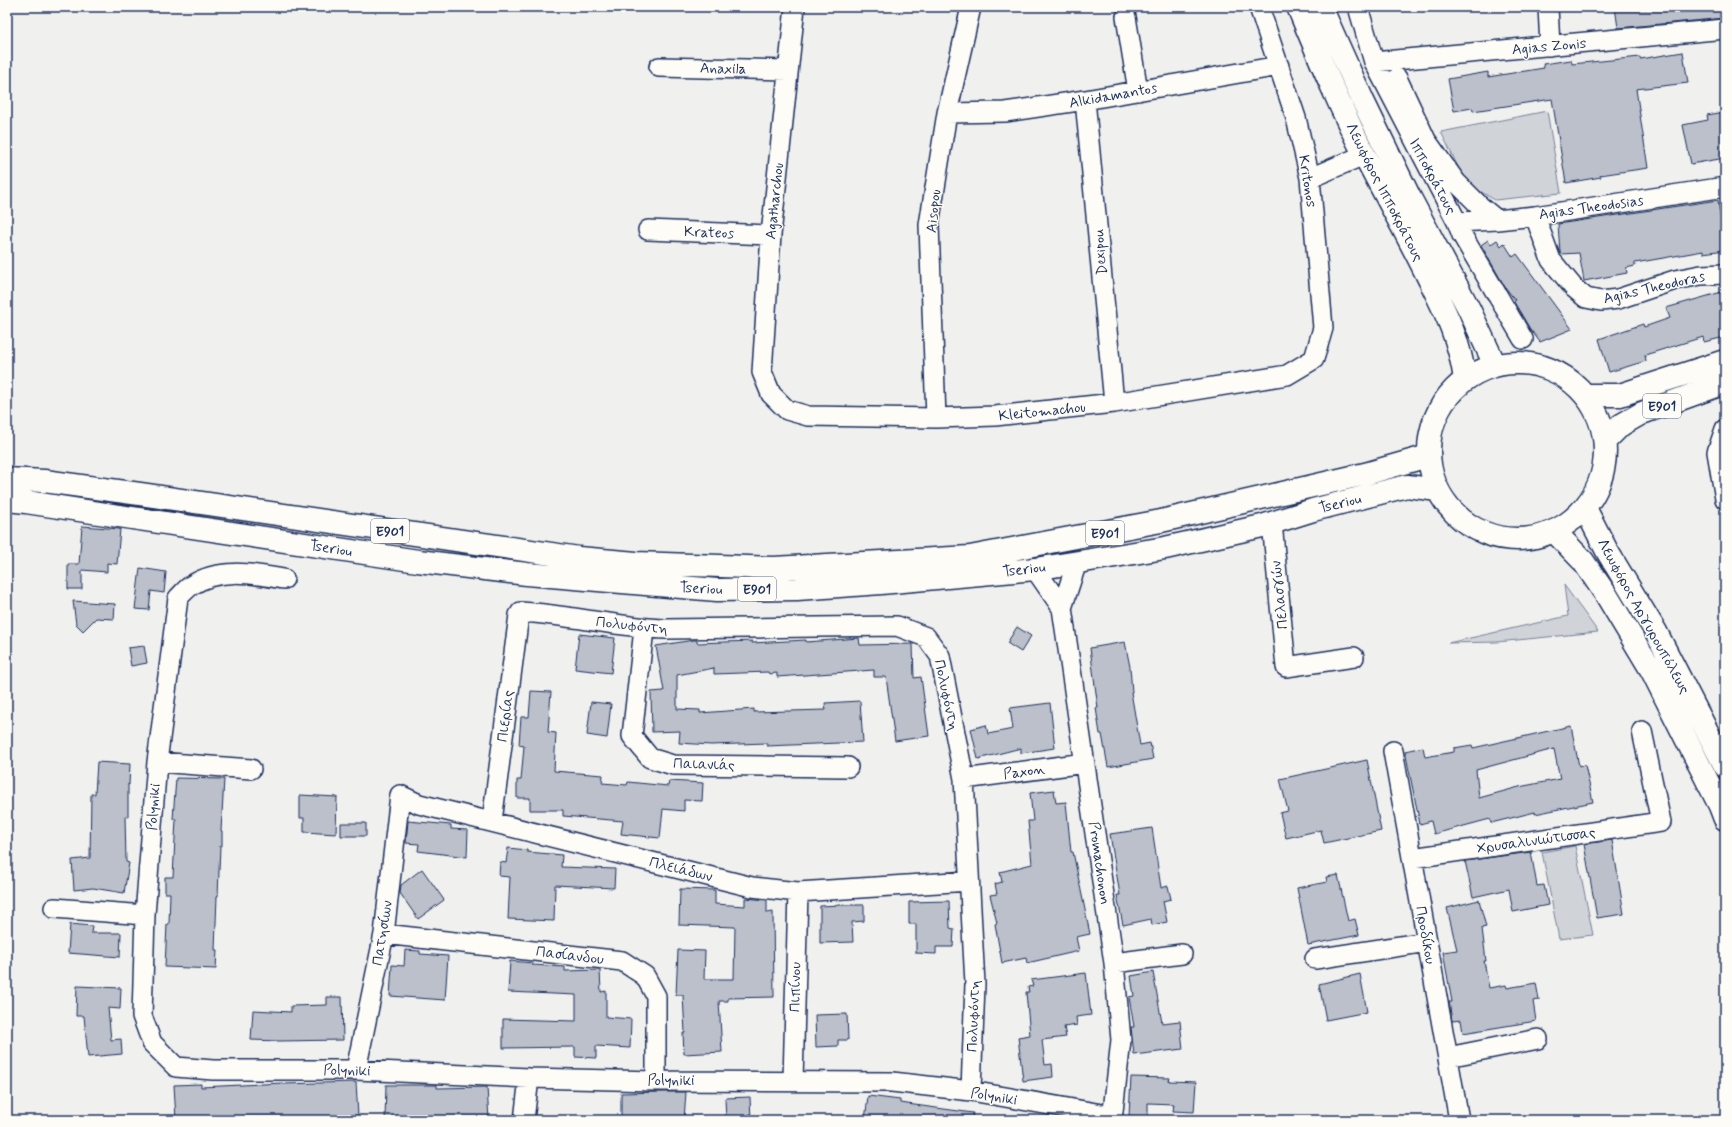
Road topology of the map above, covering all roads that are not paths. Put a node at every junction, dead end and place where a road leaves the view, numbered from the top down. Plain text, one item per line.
1 (795, 7) edge
2 (971, 7) edge
3 (1259, 7) edge
4 (1298, 7) edge
5 (1321, 7) edge
6 (1358, 7) edge
7 (1548, 7) edge
8 (1126, 17) dead end
9 (1725, 29) edge
10 (1550, 46) junction
11 (1374, 62) junction
12 (1279, 66) junction
13 (659, 67) dead end
14 (788, 70) junction
15 (1398, 78) dead end
16 (1138, 91) junction
17 (1085, 100) junction
18 (947, 113) junction
19 (1364, 155) junction
20 (1310, 178) junction
21 (1725, 188) edge
22 (1535, 216) junction
23 (1497, 220) junction
24 (1457, 222) junction
25 (648, 230) dead end
26 (770, 235) junction
27 (1432, 241) junction
28 (1725, 274) edge
29 (1523, 339) dead end
30 (1314, 359) joint
31 (1725, 361) edge
32 (1495, 365) junction
33 (1466, 379) junction
34 (1725, 383) edge
35 (771, 394) joint
36 (1585, 395) junction
37 (1114, 403) junction
38 (936, 418) junction
39 (1725, 429) edge
40 (1605, 441) junction
41 (1428, 456) junction
42 (7, 478) edge
43 (1438, 490) junction
44 (1725, 498) edge
45 (7, 500) edge
46 (1585, 508) junction
47 (1272, 523) junction
48 (1554, 530) junction
49 (1077, 562) junction
50 (1035, 569) junction
51 (284, 579) dead end
52 (1062, 608) junction
53 (521, 612) joint
54 (644, 628) junction
55 (1354, 658) dead end
56 (1642, 731) dead end
57 (1393, 750) dead end
58 (157, 762) junction
59 (1085, 763) junction
60 (1725, 766) edge
61 (848, 767) dead end
62 (252, 769) dead end
63 (964, 779) junction
64 (400, 795) joint
65 (1725, 819) edge
66 (492, 821) junction
67 (1412, 858) junction
68 (969, 881) junction
69 (798, 892) junction
70 (54, 908) dead end
71 (146, 915) junction
72 (384, 934) junction
73 (1427, 942) junction
74 (1182, 954) dead end
75 (1314, 960) dead end
76 (1114, 963) junction
77 (1538, 1039) dead end
78 (1448, 1057) junction
79 (356, 1070) junction
80 (529, 1078) junction
81 (656, 1080) junction
82 (793, 1081) junction
83 (971, 1091) junction
84 (1112, 1118) edge
85 (524, 1120) edge
86 (1459, 1120) edge

1 - 14 street, Agatharchou
2 - 18 street, Aisopou
3 - 12 street, Kritonos
4 - 19 main road, Λεωφόρος Ιπποκράτους
5 - 27 main road, Λεωφόρος Ιπποκράτους
6 - 11 street, Ιπποκράτους
7 - 10 street
8 - 16 street
9 - 10 street, Agias Zonis
10 - 11 street, Agias Zonis
11 - 24 street, Ιπποκράτους
12 - 16 street, Alkidamantos
12 - 20 street, Kritonos
13 - 14 street, Anaxila
14 - 26 street, Agatharchou
15 - 23 street
16 - 17 street, Alkidamantos
17 - 18 street, Alkidamantos
17 - 37 street, Dexipou
18 - 38 street, Aisopou
19 - 20 street
19 - 33 main road, Λεωφόρος Ιπποκράτους
20 - 30 street, Kritonos
21 - 22 street, Agias Theodosias
22 - 23 street, Agias Theodosias
22 - 28 street, Agias Theodoras
23 - 24 street, Agias Theodosias
24 - 27 street
24 - 29 street, Ιπποκράτους
25 - 26 street, Krateos
26 - 35 street, Agatharchou
27 - 32 main road, Λεωφόρος Ιπποκράτους
30 - 37 street, Kleitomachou
31 - 36 main road
32 - 33 main road
32 - 36 main road
33 - 41 main road
34 - 40 main road, E901
35 - 38 street, Kleitomachou
36 - 40 main road
37 - 38 street, Kleitomachou
39 - 44 street
40 - 46 main road
41 - 42 main road, Tseriou / E901
41 - 43 main road
43 - 47 main road, Tseriou / E901
43 - 48 main road
45 - 50 main road, Tseriou / E901
46 - 48 main road
46 - 60 main road, Λεωφόρος Αργυρουπόλεως
47 - 49 main road, Tseriou / E901
47 - 55 street, Πελασγών
48 - 65 main road, Λεωφόρος Αργυρουπόλεως
49 - 50 main road, Tseriou / E901
49 - 52 street, Promachonon
50 - 52 street, Promachonon
51 - 58 street, Polyniki
52 - 59 street, Promachonon
53 - 54 street, Πολυφόντη
53 - 66 street, Πιερίας
54 - 61 street, Παιανιάς
54 - 63 street, Πολυφόντη
56 - 67 street, Χρυσαλινιώτισσας
57 - 67 street, Προδίκου
58 - 62 street
58 - 71 street, Polyniki
59 - 63 street, Paxon
59 - 76 street, Promachonon
63 - 68 street, Πολυφόντη
64 - 66 street, Πλειάδων
64 - 72 street, Πατησίων
66 - 69 street, Πλειάδων
67 - 73 street, Προδίκου
68 - 69 street, Πλειάδων
68 - 83 street, Πολυφόντη
69 - 82 street, Πιπίνου
70 - 71 street
71 - 79 street, Polyniki
72 - 79 street, Πατησίων
72 - 81 street, Πασίανδου
73 - 75 street
73 - 78 street, Προδίκου
74 - 76 street
76 - 84 street, Promachonon
77 - 78 street
78 - 86 street, Προδίκου
79 - 80 street, Polyniki
80 - 81 street, Polyniki
80 - 85 street
81 - 82 street, Polyniki
82 - 83 street, Polyniki
83 - 84 street, Polyniki

